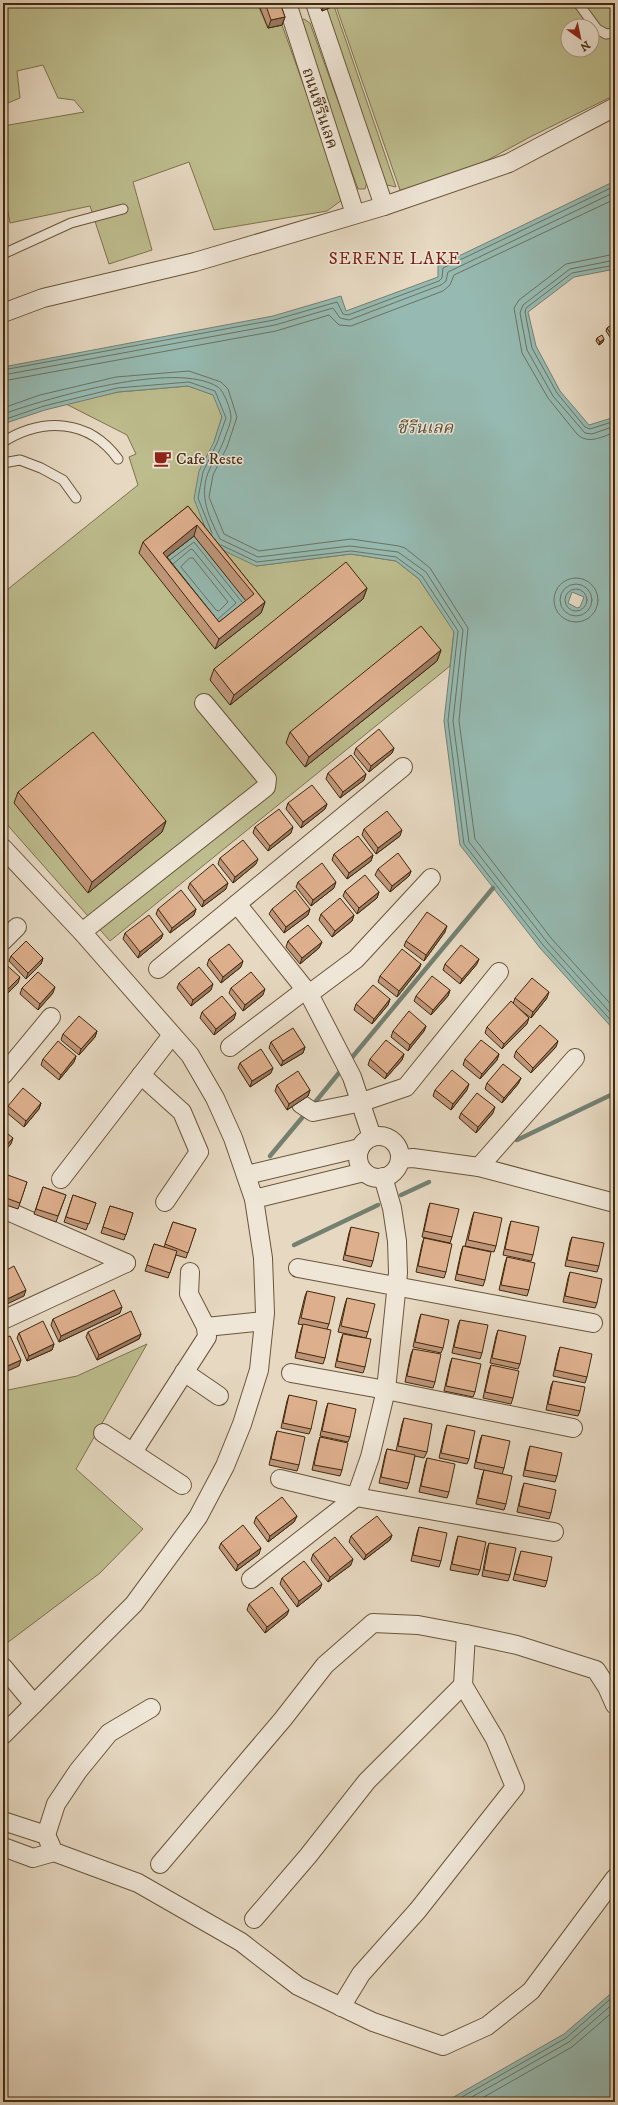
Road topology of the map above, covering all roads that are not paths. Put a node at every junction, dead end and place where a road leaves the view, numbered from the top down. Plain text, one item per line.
1 (287, 3) edge
2 (315, 3) edge
3 (578, 3) edge
4 (615, 33) edge
5 (615, 107) edge
6 (384, 206) junction
7 (123, 209) dead end
8 (355, 214) junction
9 (3, 254) edge
10 (3, 313) edge
11 (3, 442) edge
12 (118, 459) dead end
13 (3, 462) edge
14 (76, 498) dead end
15 (204, 703) dead end
16 (402, 767) dead end
17 (3, 848) edge
18 (431, 878) dead end
19 (237, 904) junction
20 (17, 927) dead end
21 (82, 932) junction
22 (3, 941) edge
23 (158, 969) dead end
24 (499, 972) dead end
25 (307, 992) junction
26 (51, 1017) dead end
27 (172, 1035) junction
28 (230, 1047) dead end
29 (575, 1058) dead end
30 (3, 1075) edge
31 (141, 1075) junction
32 (362, 1102) junction
33 (307, 1107) dead end
34 (366, 1143) junction
35 (400, 1158) junction
36 (476, 1167) junction
37 (364, 1172) junction
38 (247, 1175) junction
39 (383, 1177) junction
40 (61, 1179) dead end
41 (254, 1199) junction
42 (165, 1202) dead end
43 (611, 1202) dead end
44 (7, 1214) edge
45 (298, 1268) dead end
46 (190, 1272) dead end
47 (396, 1286) junction
48 (3, 1320) edge
49 (264, 1321) junction
50 (593, 1323) dead end
51 (206, 1327) junction
52 (184, 1372) junction
53 (291, 1373) dead end
54 (386, 1390) junction
55 (219, 1396) dead end
56 (573, 1428) dead end
57 (103, 1434) dead end
58 (133, 1452) junction
59 (280, 1479) dead end
60 (182, 1485) dead end
61 (356, 1497) junction
62 (554, 1532) dead end
63 (251, 1579) dead end
64 (466, 1634) junction
65 (3, 1667) edge
66 (462, 1685) junction
67 (34, 1704) junction
68 (615, 1705) edge
69 (151, 1708) dead end
70 (3, 1735) edge
71 (3, 1820) edge
72 (46, 1835) junction
73 (3, 1847) edge
74 (54, 1852) junction
75 (160, 1864) dead end
76 (615, 1878) edge
77 (254, 1919) dead end
78 (340, 2007) junction

1 - 8 street, ถนนซีรีนเลค
2 - 6 street, ถนนซีรีนเลค
3 - 4 lane
5 - 6 street
6 - 8 street
7 - 9 lane
8 - 10 street
11 - 12 lane
13 - 14 lane
15 - 21 street
16 - 19 street
17 - 21 street
18 - 25 street
19 - 23 street
19 - 25 street
20 - 22 street
21 - 27 street
24 - 32 street
25 - 28 street
25 - 32 street
26 - 30 street
27 - 31 street
27 - 38 street
29 - 36 street
31 - 40 street
31 - 42 street
32 - 33 street
32 - 34 street
34 - 35 street
34 - 37 street
34 - 38 street
35 - 36 street
35 - 39 street
36 - 43 street
37 - 39 street
37 - 41 street
38 - 41 street
39 - 47 street
41 - 49 street
44 - 48 street
45 - 47 street
46 - 51 street
47 - 50 street
47 - 54 street
49 - 51 street
49 - 67 street
51 - 52 street
52 - 55 street
52 - 58 street
53 - 54 street
54 - 56 street
54 - 61 street
57 - 58 street
58 - 60 street
59 - 61 street
61 - 62 street
61 - 63 street
64 - 66 street
64 - 68 street
64 - 75 street
65 - 67 street
66 - 77 street
66 - 78 street
67 - 70 street
69 - 72 street
71 - 72 street
72 - 74 street
73 - 74 street
74 - 78 street
76 - 78 street

